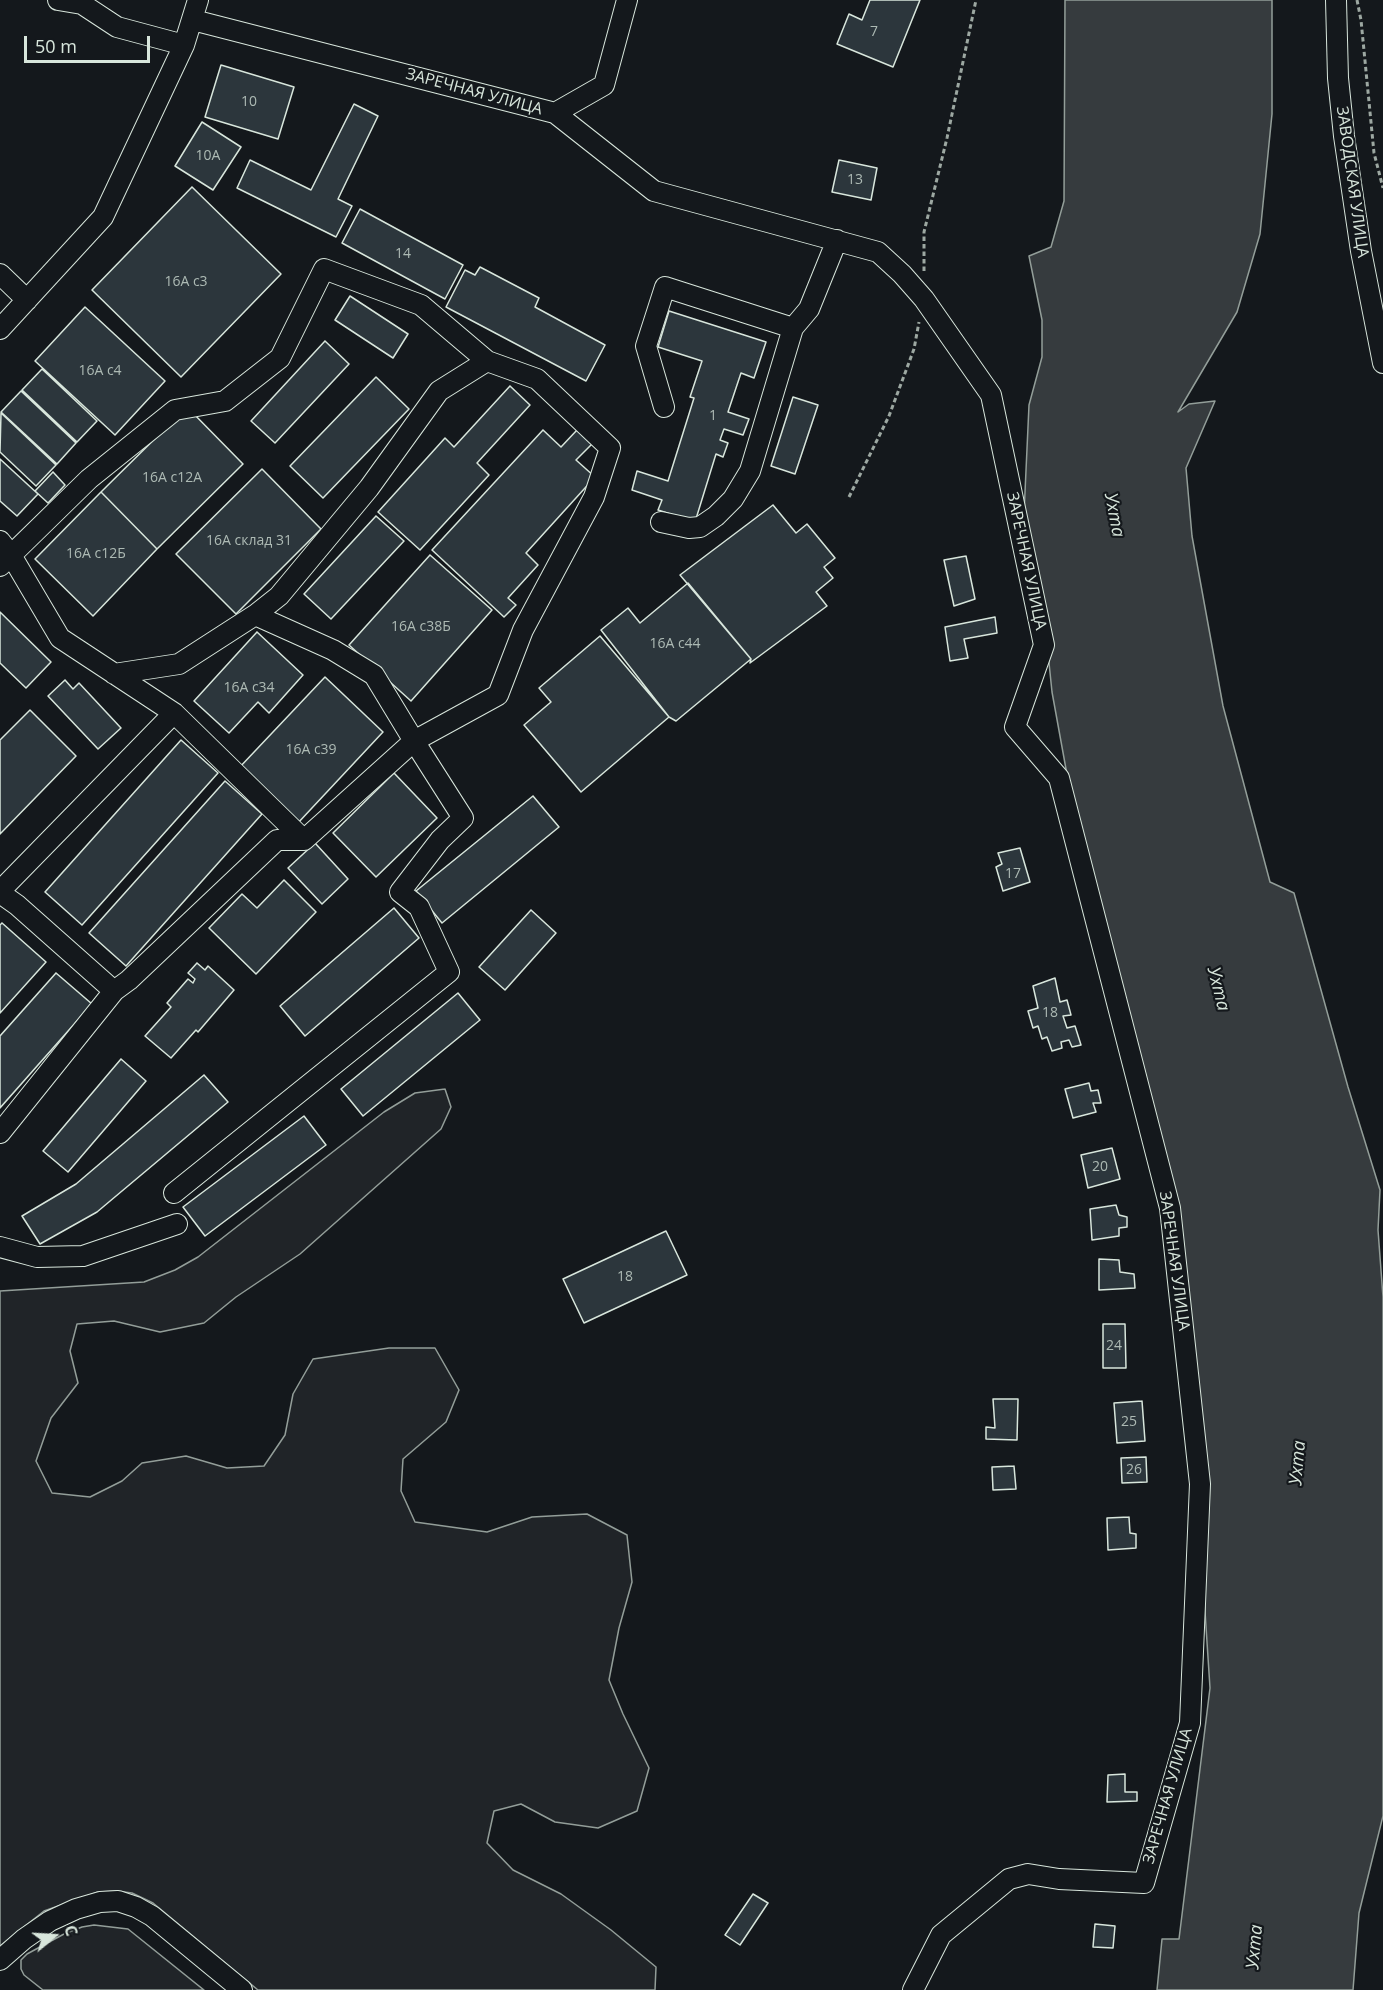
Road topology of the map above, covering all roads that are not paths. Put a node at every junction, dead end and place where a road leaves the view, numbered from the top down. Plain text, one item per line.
1 (58, 0) edge
2 (198, 0) edge
3 (627, 0) edge
4 (1336, 0) edge
5 (193, 20) junction
6 (184, 45) junction
7 (555, 113) junction
8 (837, 240) junction
9 (0, 274) edge
10 (27, 300) junction
11 (793, 328) junction
12 (0, 329) edge
13 (487, 361) junction
14 (1383, 363) edge
15 (664, 407) dead end
16 (661, 522) dead end
17 (4, 554) edge
18 (255, 615) junction
19 (114, 674) junction
20 (174, 713) junction
21 (414, 741) junction
22 (304, 840) junction
23 (0, 892) edge
24 (114, 991) junction
25 (0, 1133) edge
26 (174, 1193) dead end
27 (177, 1224) dead end
28 (0, 1247) edge
29 (0, 1960) edge
30 (242, 1990) edge
31 (913, 1990) edge

1 - 6 street
2 - 5 street
3 - 7 street
4 - 14 street, ЗАВОДСКАЯ УЛИЦА
5 - 6 street
5 - 7 street, ЗАРЕЧНАЯ УЛИЦА
6 - 10 street
7 - 8 street, ЗАРЕЧНАЯ УЛИЦА
8 - 11 street
8 - 31 street, ЗАРЕЧНАЯ УЛИЦА
9 - 10 street
10 - 12 street
11 - 15 street
11 - 16 street
13 - 17 street
13 - 18 street
13 - 21 street
17 - 19 street
18 - 19 street
18 - 21 street
19 - 20 street
20 - 22 street
20 - 23 street
21 - 22 street
21 - 26 street
22 - 24 street
23 - 24 street
24 - 25 street
27 - 28 street
29 - 30 street

